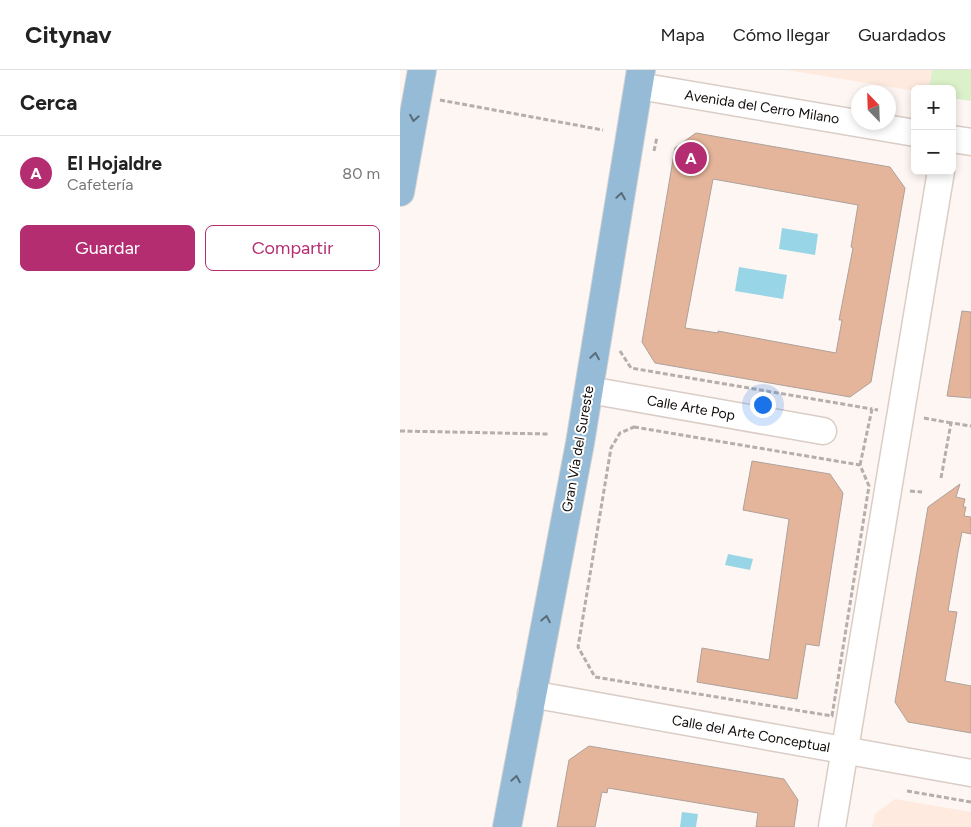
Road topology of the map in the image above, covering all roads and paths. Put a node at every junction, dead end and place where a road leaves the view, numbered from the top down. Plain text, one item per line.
1 (422, 70) edge
2 (640, 78) edge
3 (440, 100) dead end
4 (603, 130) dead end
5 (911, 131) edge
6 (657, 137) dead end
7 (956, 140) edge
8 (971, 142) edge
9 (653, 156) dead end
10 (940, 175) edge
11 (400, 192) edge
12 (619, 350) dead end
13 (589, 390) junction
14 (872, 409) dead end
15 (971, 426) edge
16 (400, 431) edge
17 (823, 431) dead end
18 (548, 434) dead end
19 (611, 448) joint
20 (941, 478) dead end
21 (532, 694) junction
22 (844, 750) junction
23 (971, 773) edge
24 (907, 791) dead end
25 (971, 802) edge
26 (507, 827) edge
27 (832, 827) edge

1 -> 11 main road
2 - 5 street, Avenida del Cerro Milano
13 -> 2 main road, Gran Vía del Sureste
3 - 4 path
6 - 9 path
7 - 8 street
10 - 22 street
12 - 14 path
13 - 17 street, Calle Arte Pop
21 -> 13 main road, Gran Vía del Sureste
15 - 20 path
16 - 18 path
19 - 19 path
21 - 22 street, Calle del Arte Conceptual
26 -> 21 main road, Gran Vía del Sureste
22 - 23 street, Calle del Arte Conceptual
22 - 27 street
24 - 25 path

